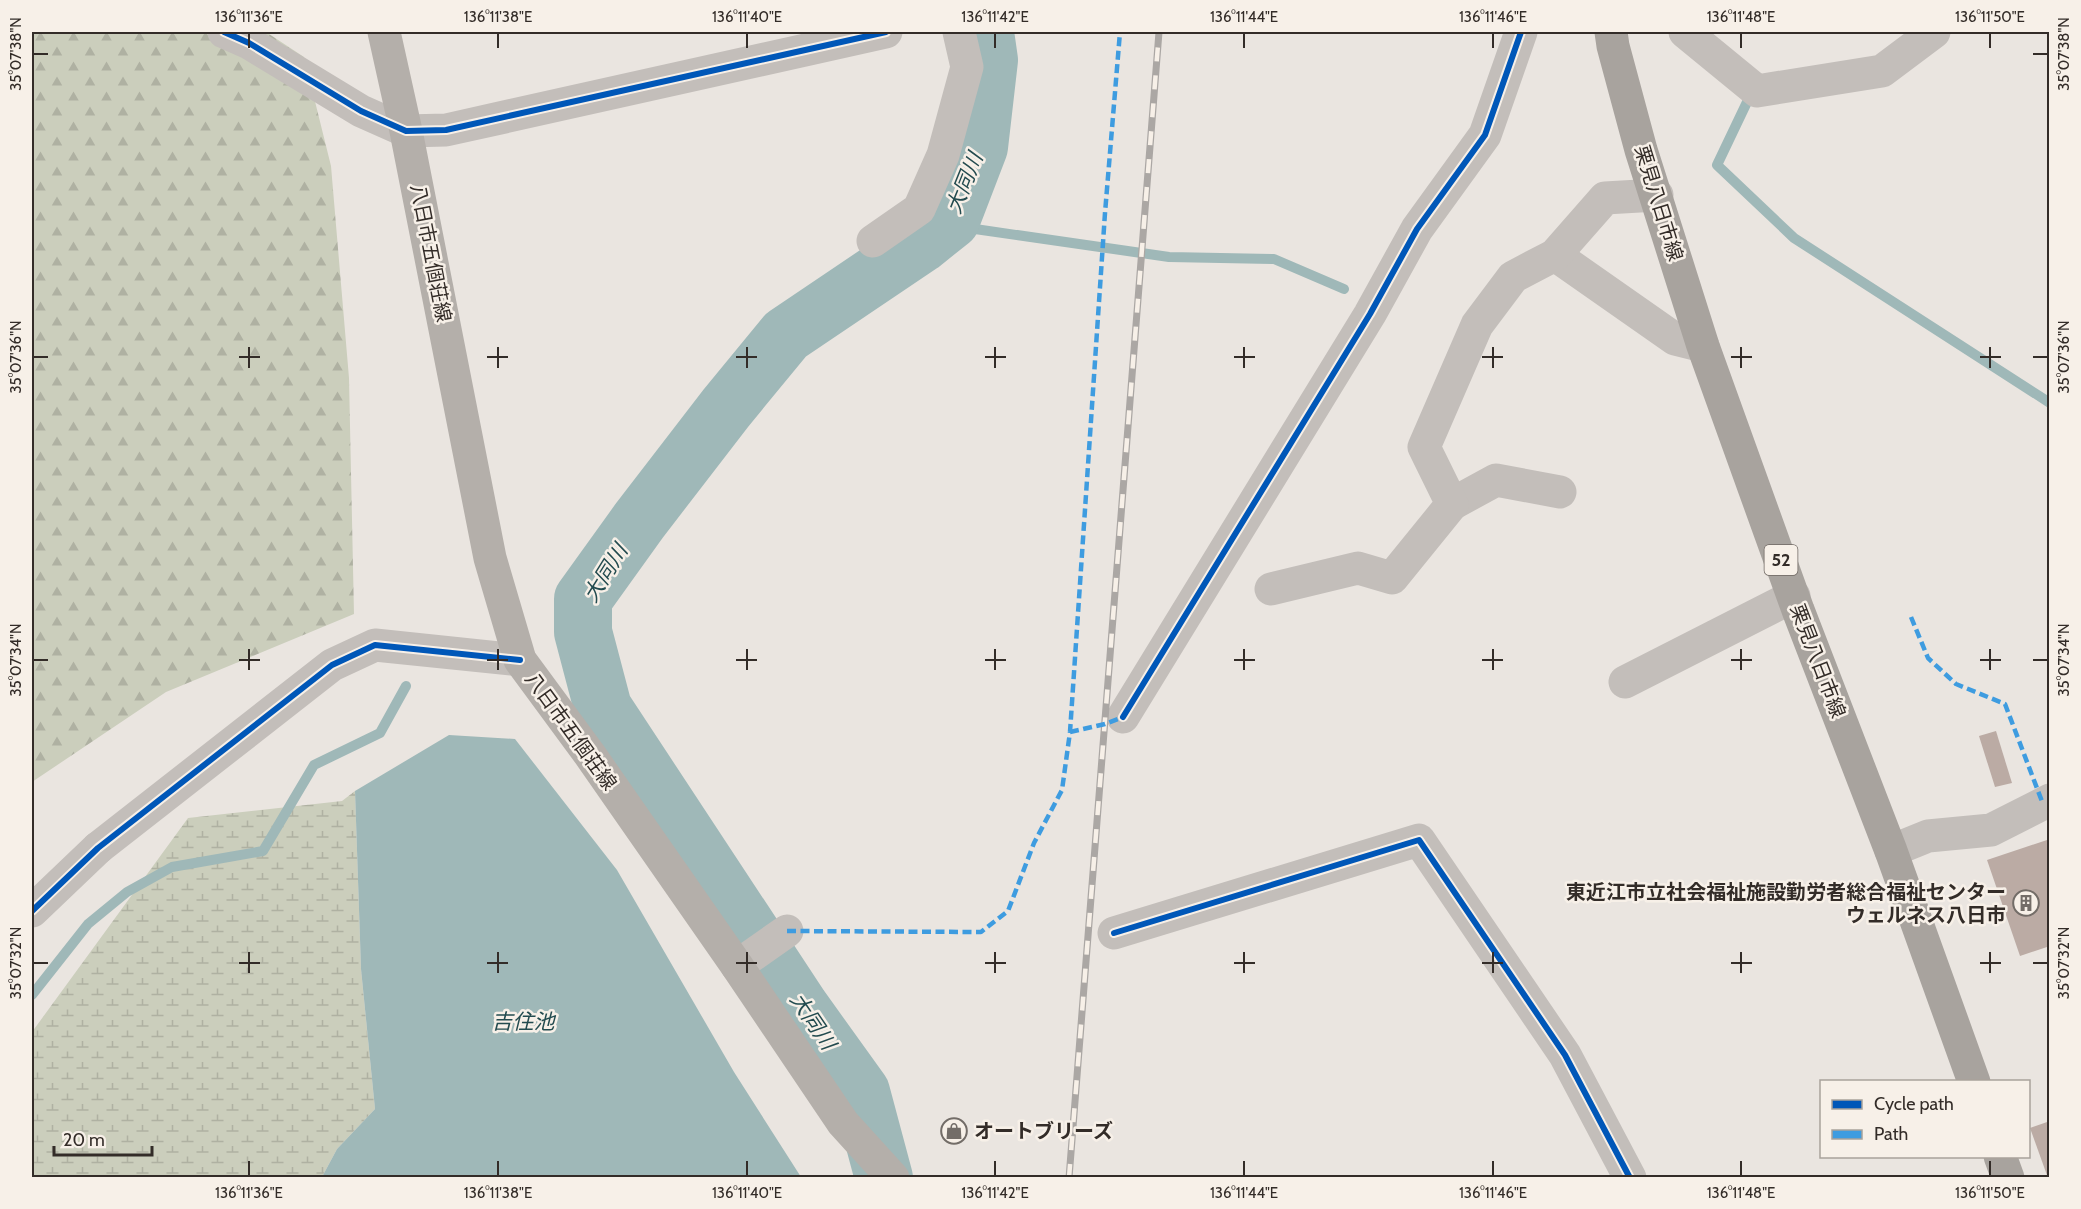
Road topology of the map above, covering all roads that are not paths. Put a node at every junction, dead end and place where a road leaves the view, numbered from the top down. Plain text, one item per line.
1 (224, 32) edge
2 (384, 32) edge
3 (886, 32) edge
4 (959, 32) edge
5 (1521, 32) edge
6 (1611, 32) edge
7 (1685, 32) edge
8 (1934, 32) edge
9 (406, 131) junction
10 (1657, 195) junction
11 (873, 241) dead end
12 (1555, 255) junction
13 (1703, 346) junction
14 (1560, 492) dead end
15 (1452, 504) junction
16 (1271, 589) dead end
17 (1794, 596) junction
18 (520, 660) junction
19 (1625, 682) dead end
20 (1123, 717) dead end
21 (2049, 800) edge
22 (1891, 851) junction
23 (32, 911) edge
24 (787, 931) dead end
25 (1114, 933) dead end
26 (737, 966) junction
27 (1973, 1080) edge
28 (2001, 1158) edge
29 (893, 1178) edge
30 (1630, 1178) edge
31 (2008, 1178) edge

1 - 9 street
2 - 9 main road, 八日市五個荘線
3 - 9 street
4 - 11 street
5 - 20 street
6 - 10 main road, 栗見八日市線 / 52
7 - 8 street
9 - 18 main road, 八日市五個荘線
10 - 12 street
10 - 13 main road, 栗見八日市線 / 52
12 - 13 street
12 - 15 street
13 - 17 main road, 栗見八日市線 / 52
14 - 15 street
15 - 16 street
17 - 19 street
17 - 22 main road, 栗見八日市線 / 52
18 - 23 street
18 - 26 main road, 八日市五個荘線
21 - 22 street
22 - 27 main road, 栗見八日市線 / 52
24 - 26 street
25 - 30 street
26 - 29 main road, 八日市五個荘線
28 - 31 main road

